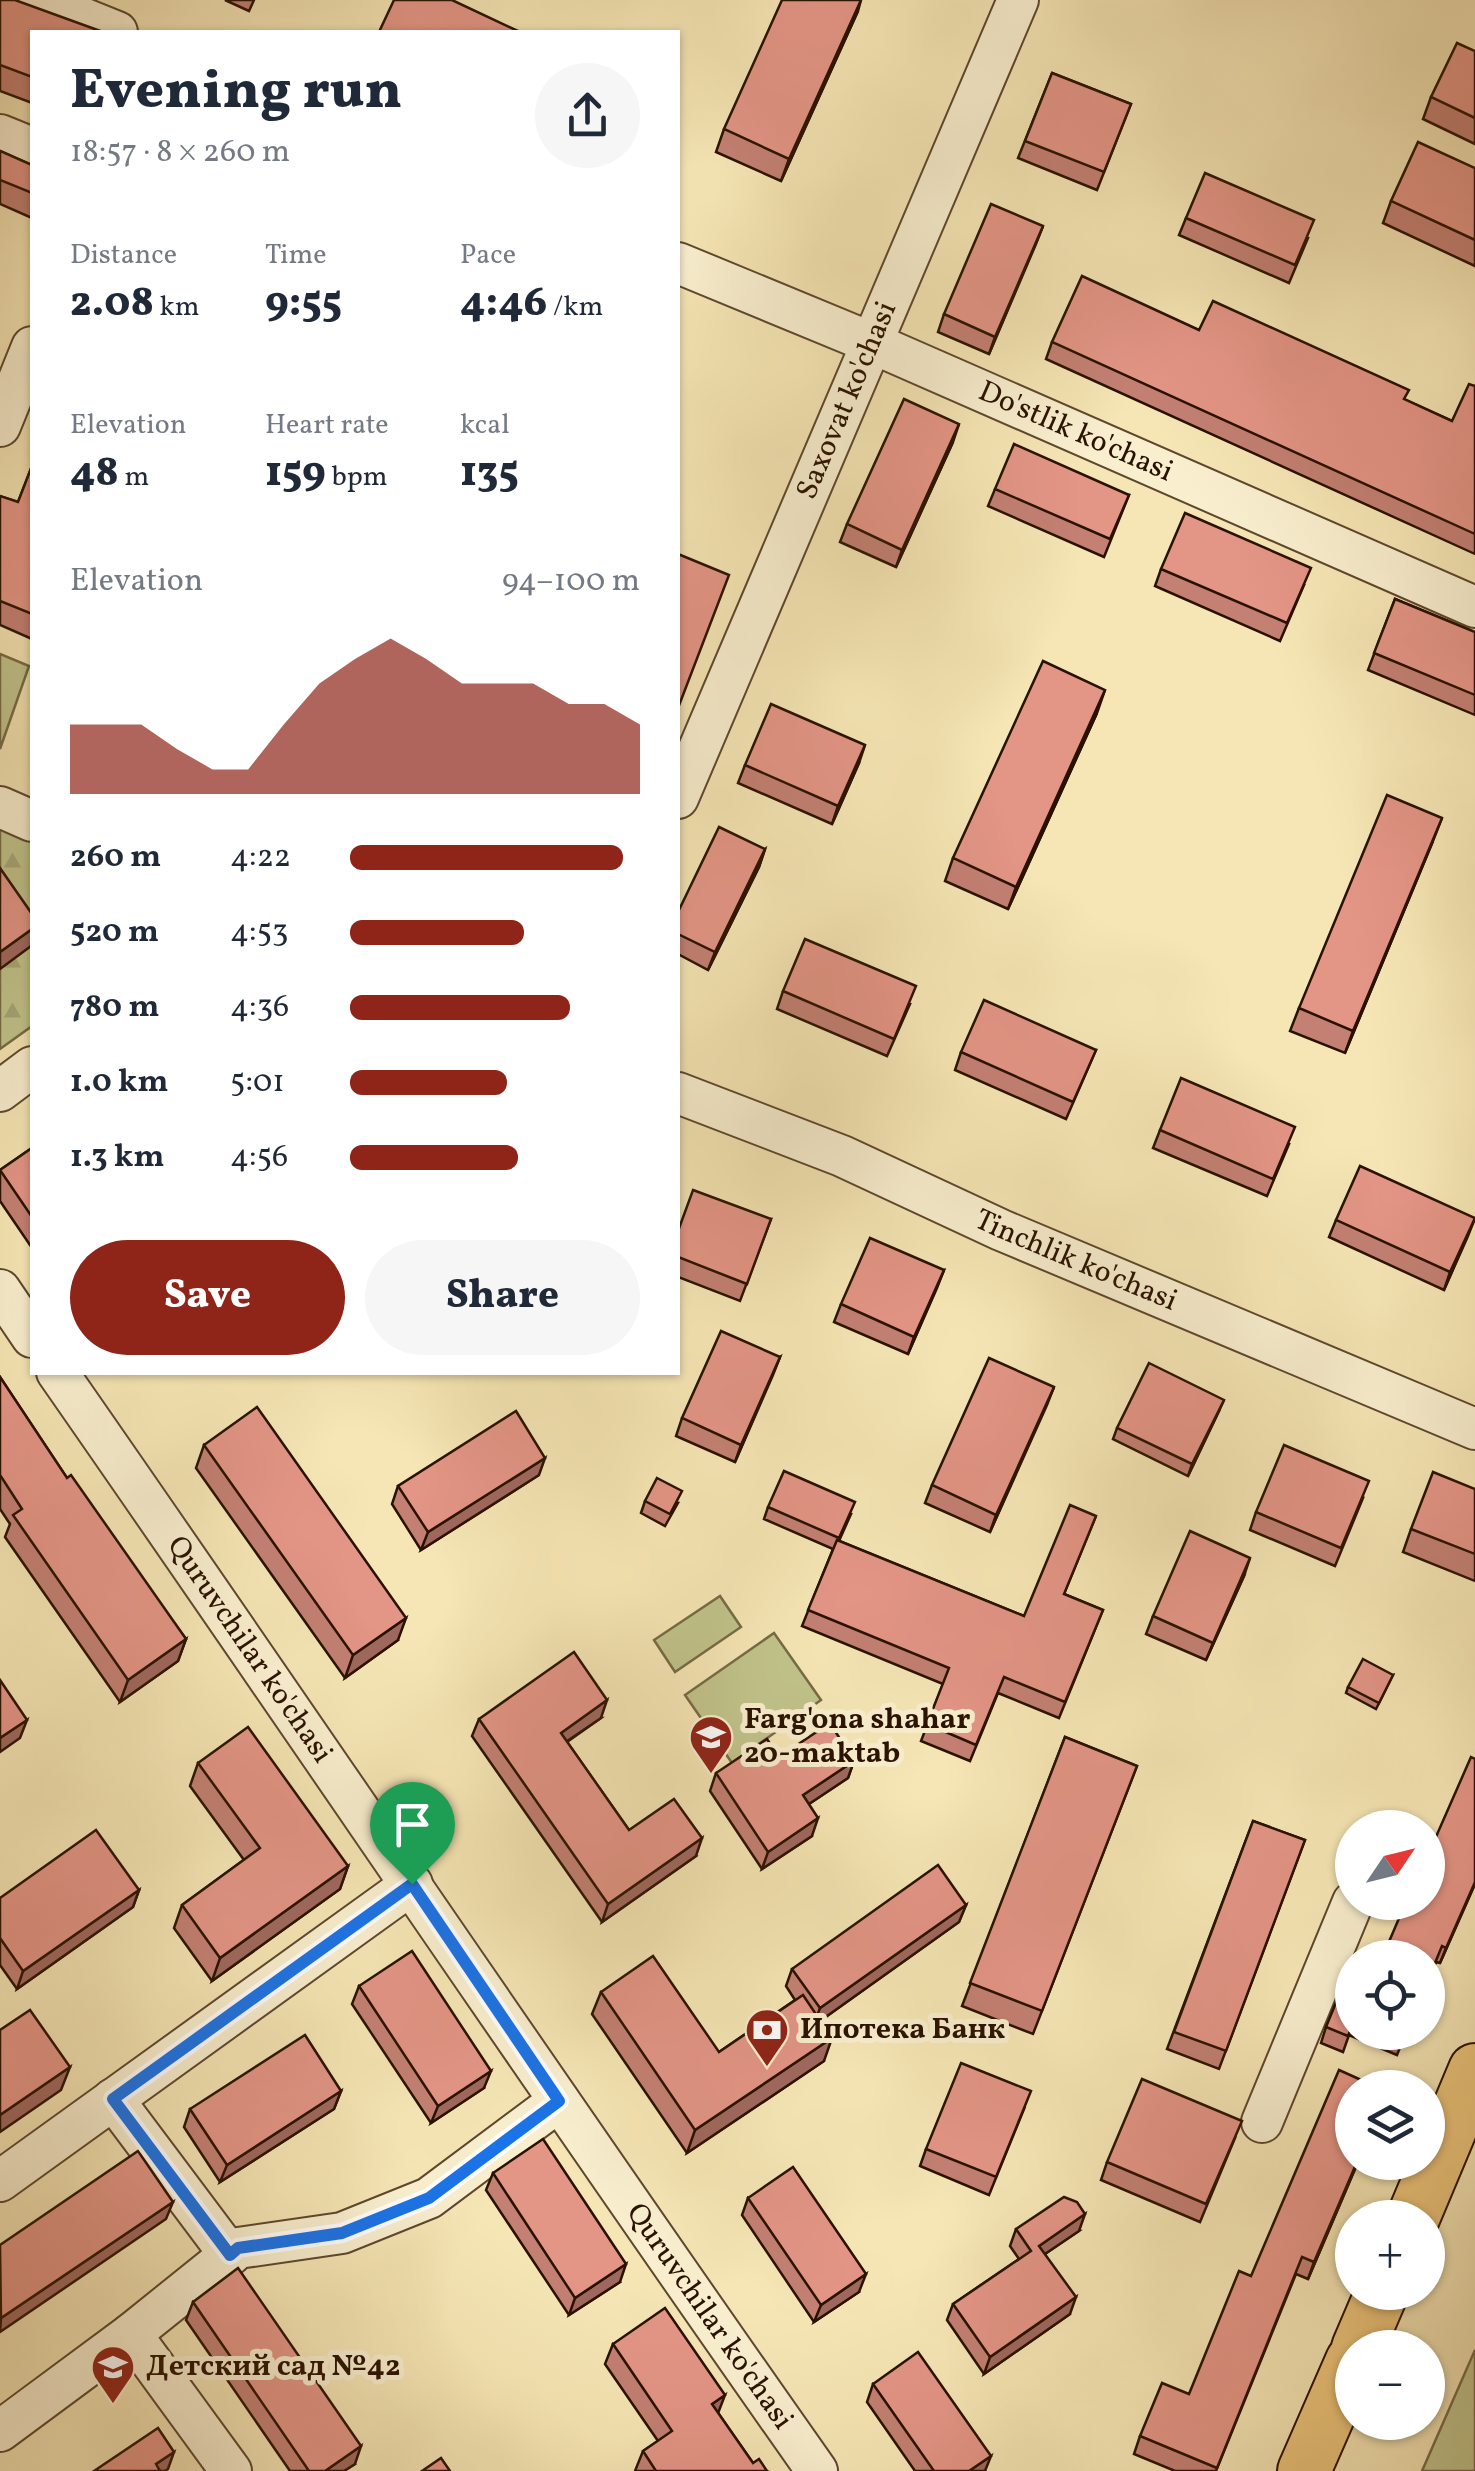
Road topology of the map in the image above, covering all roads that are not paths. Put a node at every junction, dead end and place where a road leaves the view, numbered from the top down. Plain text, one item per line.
1 (38, 0) edge
2 (1018, 0) edge
3 (112, 30) edge
4 (0, 135) edge
5 (30, 147) edge
6 (680, 264) edge
7 (872, 342) junction
8 (30, 352) edge
9 (0, 426) edge
10 (1475, 607) edge
11 (691, 728) edge
12 (680, 787) edge
13 (0, 807) edge
14 (30, 821) edge
15 (30, 1068) edge
16 (0, 1091) edge
17 (680, 1093) edge
18 (0, 1290) edge
19 (30, 1334) edge
20 (60, 1375) edge
21 (1475, 1429) edge
22 (412, 1884) junction
23 (1346, 1920) edge
24 (1475, 2070) edge
25 (113, 2099) junction
26 (559, 2101) junction
27 (1262, 2122) dead end
28 (0, 2180) edge
29 (1421, 2200) edge
30 (230, 2255) junction
31 (131, 2334) junction
32 (1335, 2400) edge
33 (0, 2431) edge
34 (230, 2471) edge
35 (818, 2471) edge
36 (1304, 2471) edge

1 - 3 street
2 - 7 street, Saxovat ko'chasi
4 - 5 street
6 - 7 street, Do'stlik ko'chasi
7 - 10 street, Do'stlik ko'chasi
7 - 11 street, Saxovat ko'chasi
8 - 9 street
11 - 12 street, Saxovat ko'chasi
13 - 14 street
15 - 16 street
17 - 21 street, Tinchlik ko'chasi
18 - 19 street
20 - 22 street, Quruvchilar ko'chasi
22 - 25 street
22 - 26 street, Quruvchilar ko'chasi
23 - 27 street
24 - 29 main road
25 - 28 street
25 - 30 street
26 - 30 street
26 - 35 street, Quruvchilar ko'chasi
30 - 31 street
31 - 33 street
31 - 34 street
32 - 36 main road

